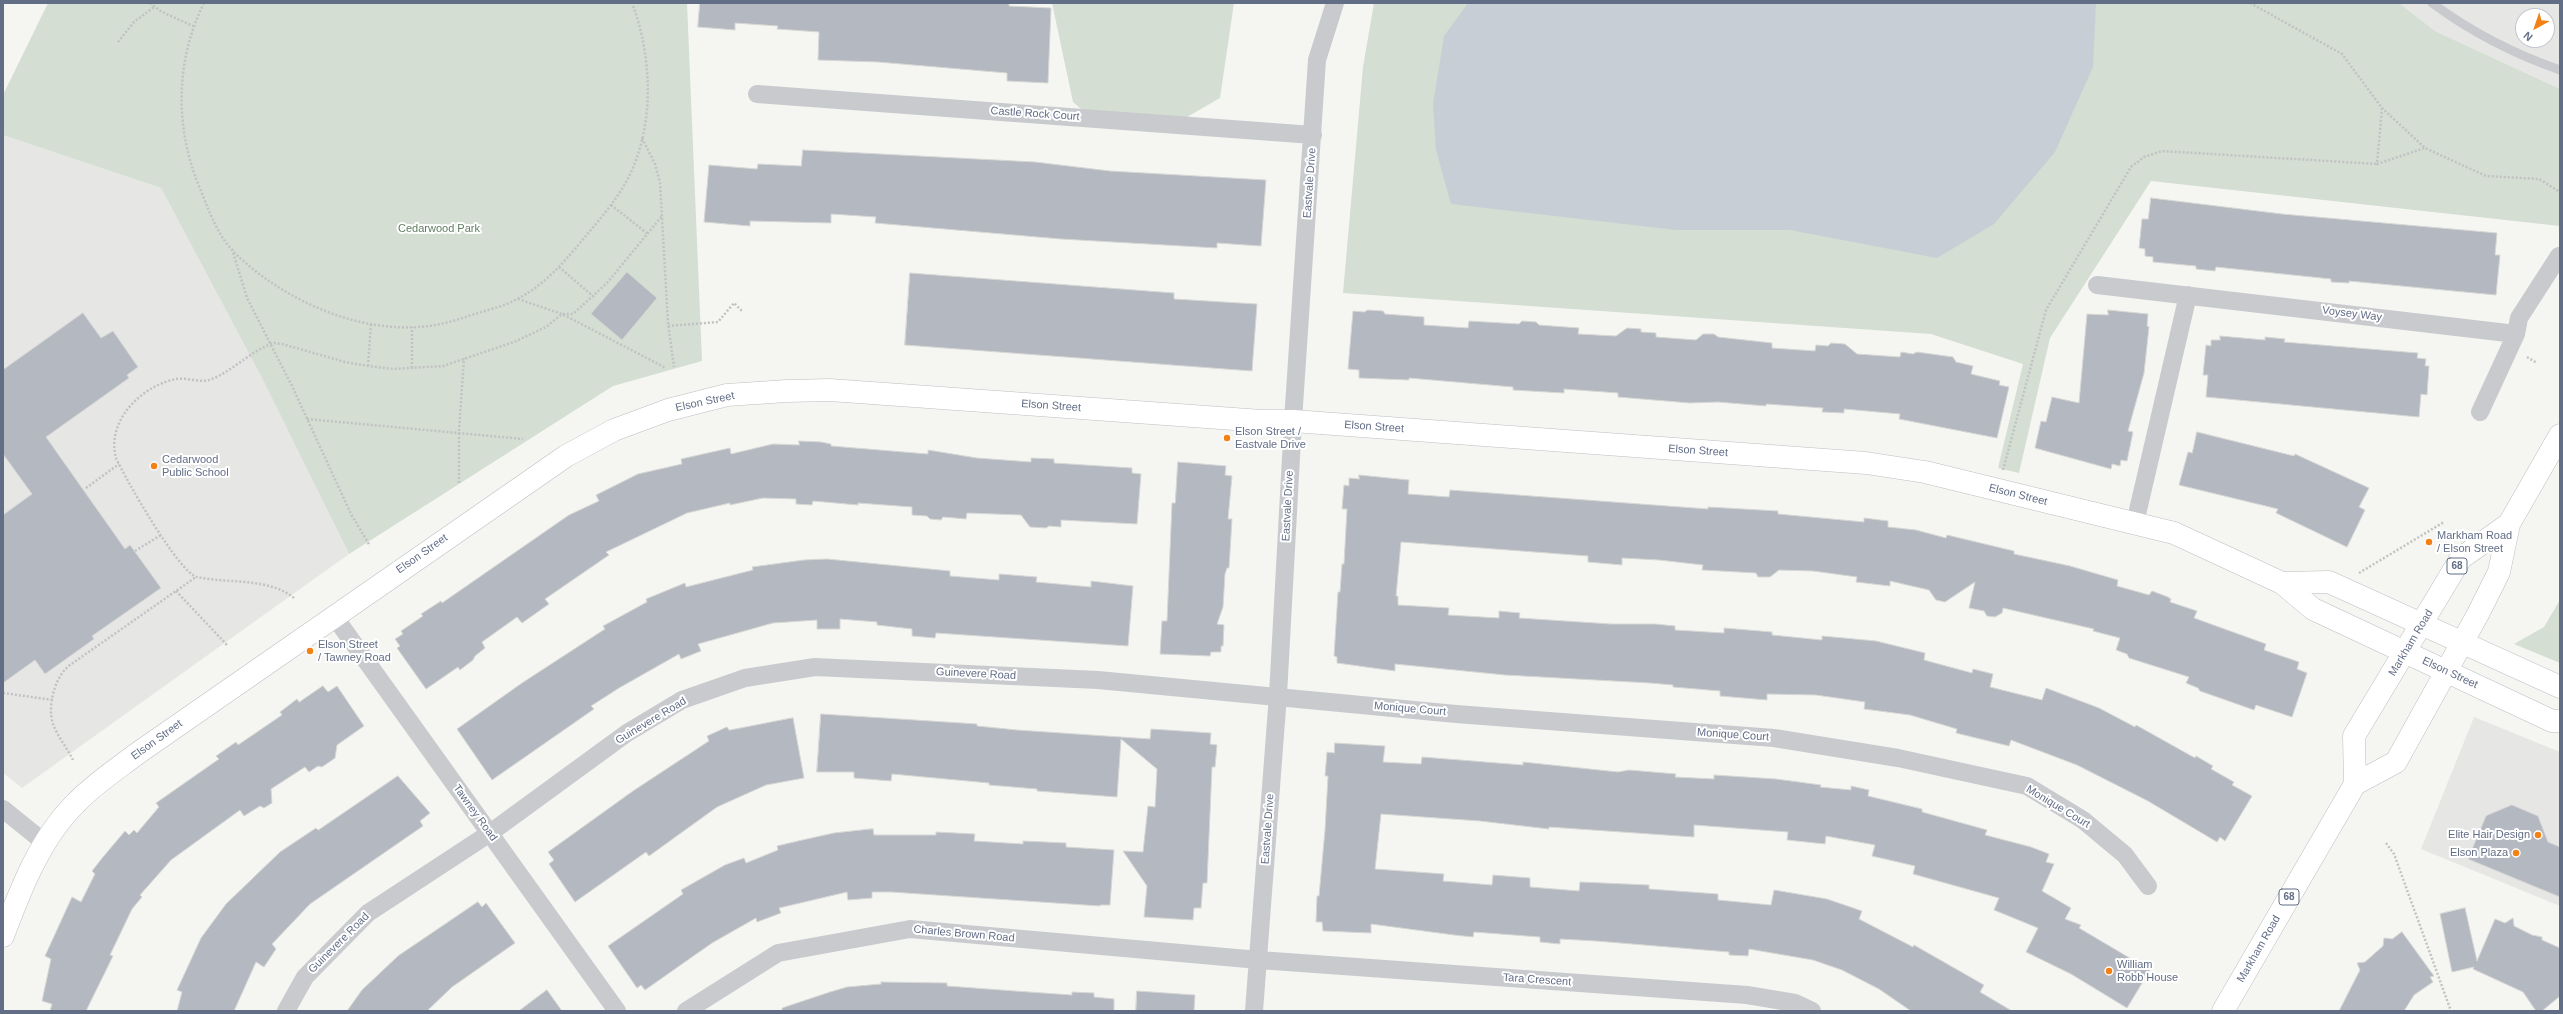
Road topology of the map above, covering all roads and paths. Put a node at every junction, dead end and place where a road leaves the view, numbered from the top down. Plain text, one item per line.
1 (150, 3) edge
2 (204, 3) edge
3 (632, 3) edge
4 (1335, 3) edge
5 (2250, 3) edge
6 (2432, 3) edge
7 (154, 7) junction
8 (194, 26) junction
9 (118, 42) dead end
10 (2560, 70) edge
11 (757, 94) dead end
12 (2382, 108) junction
13 (1313, 135) junction
14 (642, 138) junction
15 (2425, 148) junction
16 (2377, 164) junction
17 (2560, 192) edge
18 (611, 205) junction
19 (662, 216) junction
20 (648, 234) junction
21 (232, 249) junction
22 (2559, 256) edge
23 (559, 267) junction
24 (2097, 285) dead end
25 (2188, 295) junction
26 (594, 297) junction
27 (518, 299) junction
28 (743, 312) dead end
29 (562, 314) junction
30 (371, 323) junction
31 (668, 326) junction
32 (412, 327) junction
33 (2516, 334) junction
34 (271, 344) junction
35 (464, 358) junction
36 (368, 366) junction
37 (674, 367) dead end
38 (412, 368) junction
39 (666, 368) dead end
40 (2480, 412) dead end
41 (307, 419) junction
42 (1292, 421) junction
43 (459, 431) junction
44 (2560, 435) edge
45 (523, 439) dead end
46 (118, 464) junction
47 (460, 483) dead end
48 (86, 488) dead end
49 (1997, 490) junction
50 (2444, 522) dead end
51 (2135, 523) junction
52 (2509, 524) junction
53 (161, 535) junction
54 (370, 546) dead end
55 (135, 551) dead end
56 (2357, 574) dead end
57 (197, 577) junction
58 (2282, 583) junction
59 (176, 591) junction
60 (294, 598) dead end
61 (334, 616) junction
62 (2421, 623) junction
63 (2463, 641) junction
64 (227, 645) dead end
65 (2405, 651) junction
66 (2447, 672) junction
67 (2560, 687) edge
68 (3, 693) edge
69 (1278, 696) junction
70 (53, 700) junction
71 (2560, 721) edge
72 (73, 760) dead end
73 (2355, 784) junction
74 (3, 809) edge
75 (490, 833) junction
76 (45, 843) junction
77 (2386, 843) dead end
78 (2148, 886) dead end
79 (3, 936) edge
80 (1259, 960) junction
81 (286, 1011) edge
82 (617, 1011) edge
83 (686, 1011) edge
84 (1254, 1011) edge
85 (1812, 1011) edge
86 (2223, 1011) edge
87 (2451, 1011) edge

1 - 7 path
2 - 8 path
3 - 14 path
4 - 13 street, Eastvale Drive
5 - 12 path
6 - 10 lane
7 - 8 path
7 - 9 path
8 - 21 path
11 - 13 street, Castle Rock Court
12 - 15 path
12 - 16 path
13 - 42 street, Eastvale Drive
14 - 18 path
14 - 19 path
15 - 16 path
15 - 17 path
16 - 49 path
18 - 20 path
18 - 23 path
19 - 20 path
19 - 31 path
20 - 26 path
21 - 30 path
21 - 34 path
22 - 33 street
23 - 26 path
23 - 27 path
24 - 25 street, Voysey Way
25 - 33 street, Voysey Way
25 - 51 street
26 - 29 path
27 - 29 path
27 - 32 path
28 - 31 path
29 - 35 path
29 - 39 path
30 - 32 path
30 - 36 path
31 - 37 path
32 - 38 path
33 - 40 street
34 - 36 path
34 - 41 path
34 - 46 path
35 - 38 path
35 - 43 path
36 - 38 path
41 - 43 path
41 - 54 path
42 - 49 street, Elson Street
42 - 61 street, Elson Street
42 - 69 street, Eastvale Drive
43 - 45 path
43 - 47 path
44 - 52 street, Markham Road / 68
46 - 48 path
46 - 53 path
49 - 51 street, Elson Street
50 - 56 path
51 - 58 street, Elson Street
52 - 62 street, Markham Road / 68
52 - 63 street, Markham Road / 68
53 - 55 path
53 - 57 path
57 - 59 path
57 - 60 path
58 - 62 street, Elson Street
58 - 65 street, Elson Street
59 - 64 path
59 - 70 path
61 - 75 street, Tawney Road
61 - 76 street, Elson Street
62 - 63 street, Elson Street
62 - 65 street, Markham Road / 68
63 - 66 street, Markham Road / 68
63 - 67 street, Elson Street
65 - 66 street, Elson Street
65 - 73 street, Markham Road / 68
66 - 71 street, Elson Street
66 - 73 street, Markham Road / 68
68 - 70 path
69 - 75 street, Guinevere Road
69 - 78 street, Monique Court
69 - 80 street, Eastvale Drive
70 - 72 path
73 - 86 street, Markham Road / 68
74 - 76 street
75 - 81 street, Guinevere Road
75 - 82 street, Tawney Road
76 - 79 street, Elson Street
77 - 87 path
80 - 83 street, Charles Brown Road
80 - 84 street, Eastvale Drive
80 - 85 street, Tara Crescent

